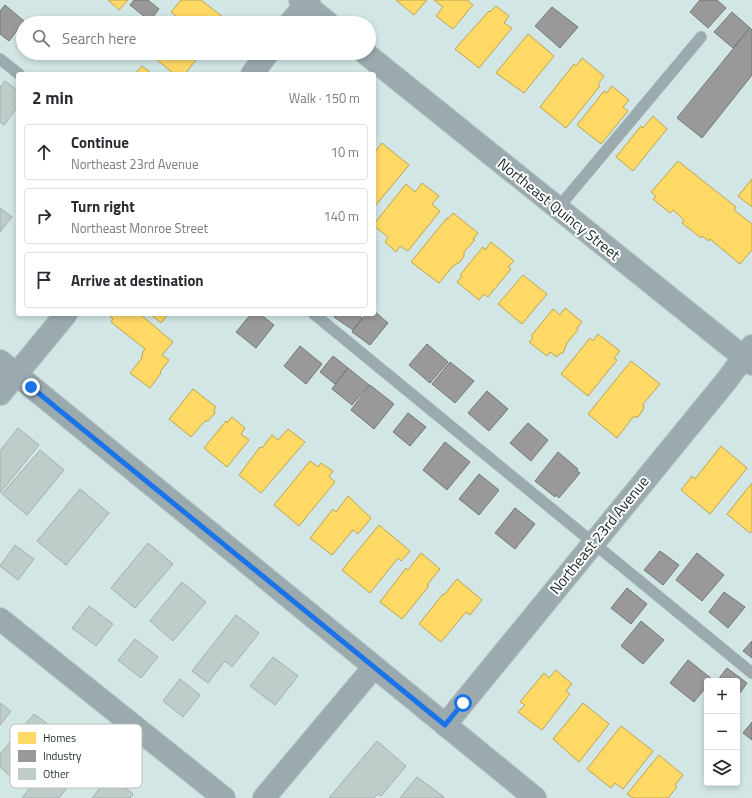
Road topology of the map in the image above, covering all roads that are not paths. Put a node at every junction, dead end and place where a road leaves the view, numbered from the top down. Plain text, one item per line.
1 (305, 1) edge
2 (295, 16) edge
3 (321, 16) edge
4 (701, 37) dead end
5 (0, 59) edge
6 (263, 60) edge
7 (374, 60) edge
8 (16, 72) edge
9 (254, 72) edge
10 (558, 208) junction
11 (64, 316) edge
12 (316, 316) edge
13 (749, 355) edge
14 (0, 361) edge
15 (16, 375) junction
16 (0, 394) edge
17 (593, 542) junction
18 (0, 619) edge
19 (374, 667) junction
20 (752, 673) edge
21 (131, 724) edge
22 (445, 725) junction
23 (142, 732) edge
24 (224, 798) edge
25 (264, 798) edge
26 (535, 798) edge

1 - 2 street
1 - 3 street
4 - 10 lane
5 - 8 lane
6 - 9 street
7 - 10 street, Northeast Quincy Street
10 - 13 street, Northeast Quincy Street
11 - 15 street
12 - 17 lane
13 - 17 street, Northeast 23rd Avenue
14 - 15 street
15 - 16 street
15 - 19 street
17 - 20 lane
17 - 22 street, Northeast 23rd Avenue
18 - 21 street
19 - 22 street
19 - 25 street
22 - 26 street
23 - 24 street

